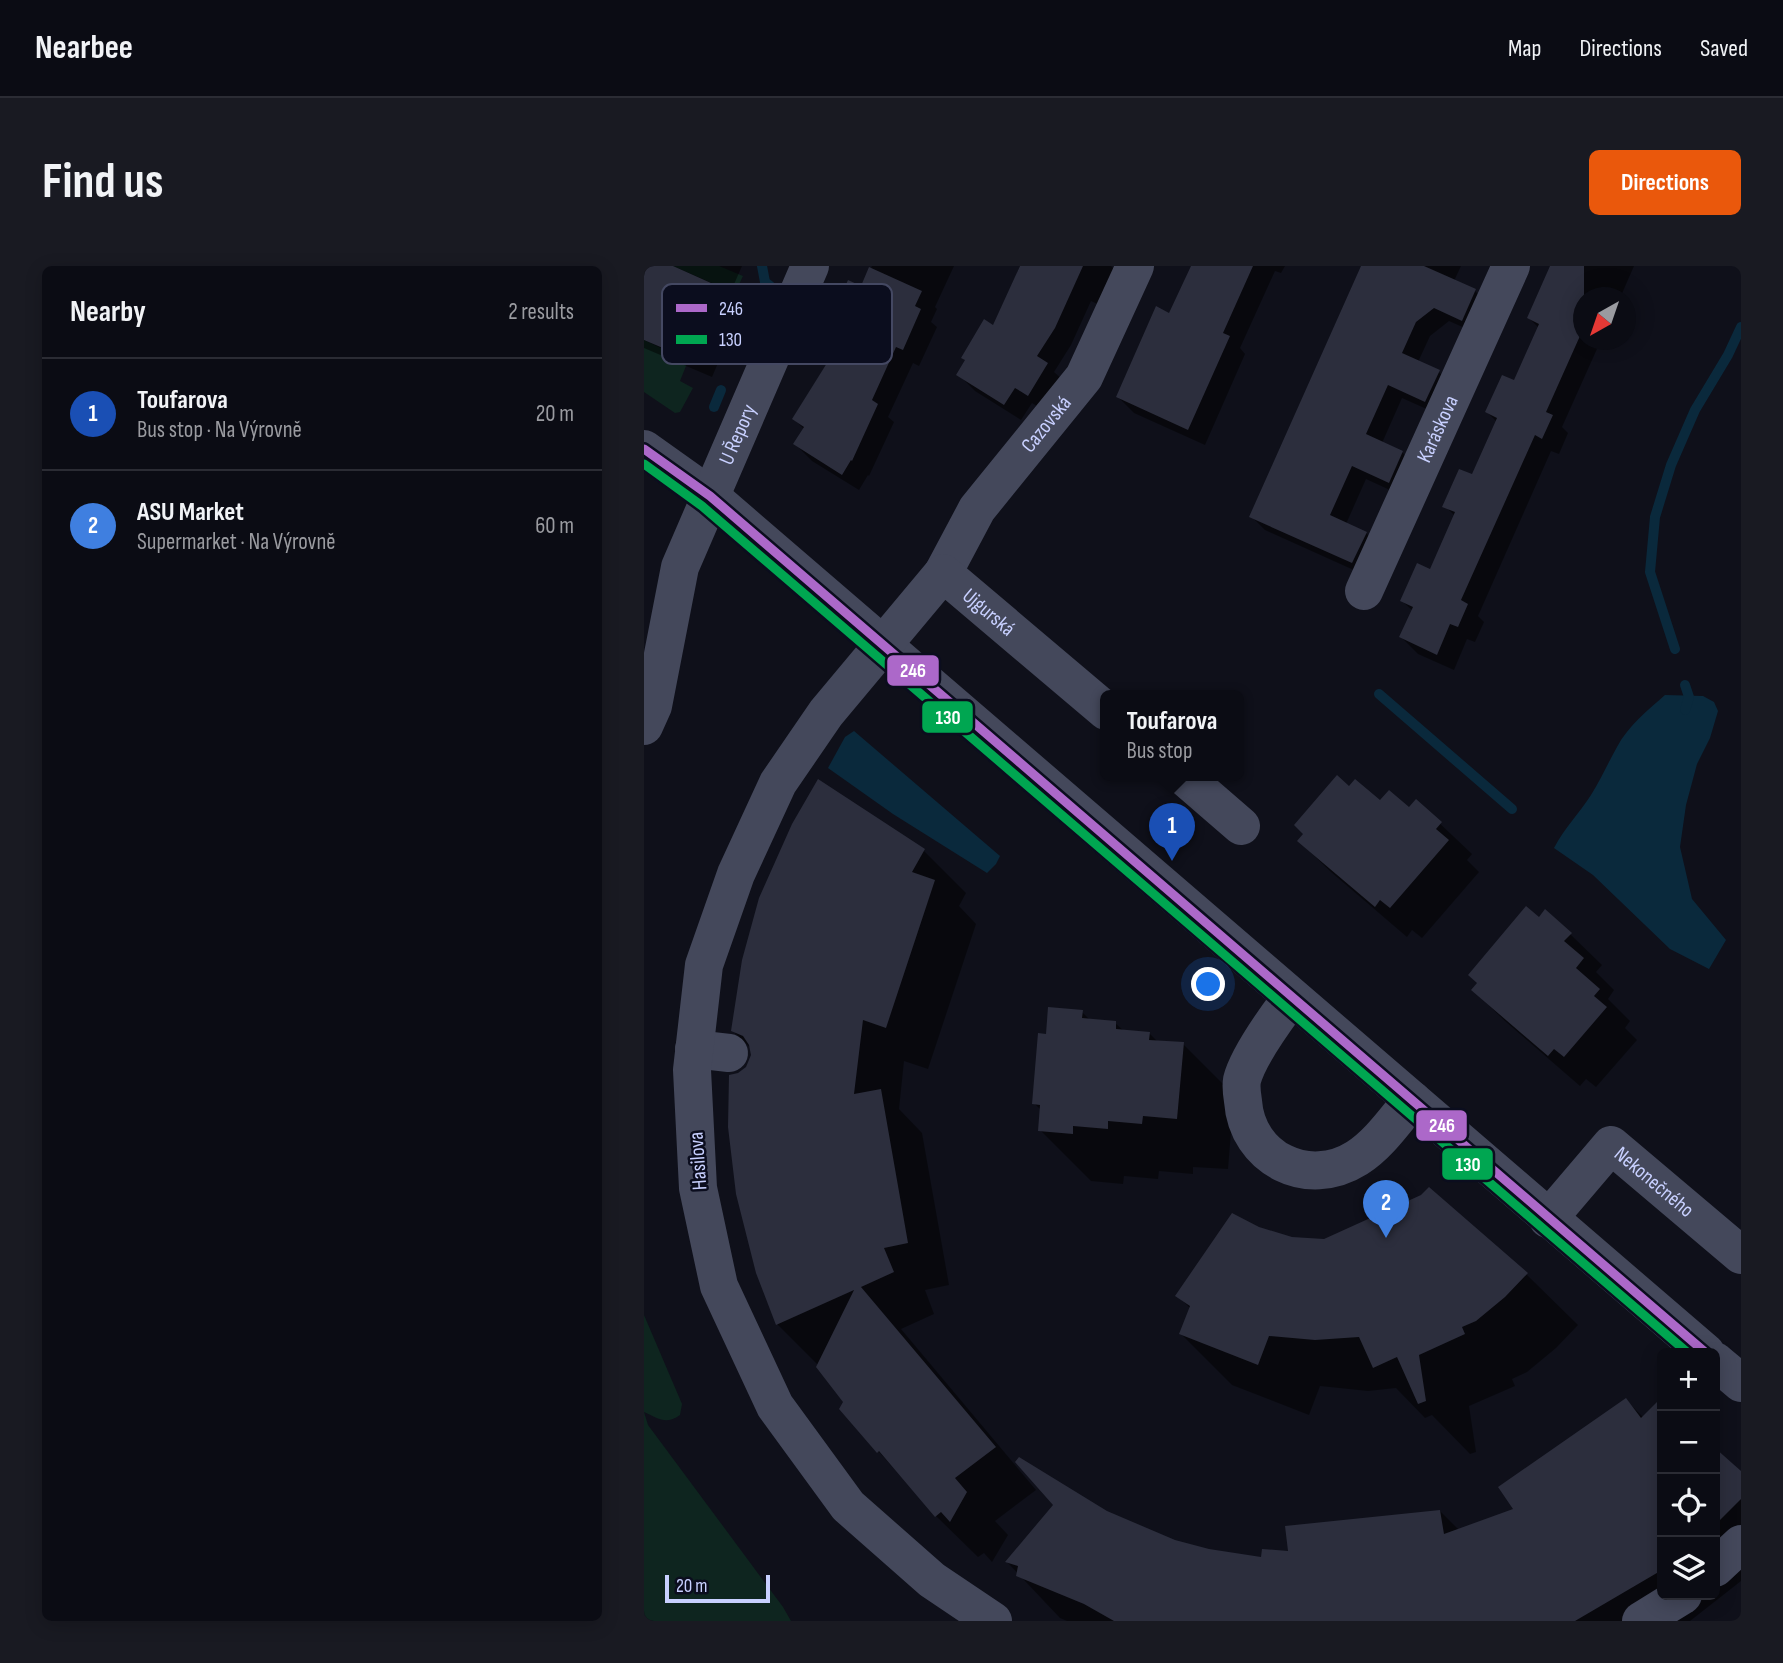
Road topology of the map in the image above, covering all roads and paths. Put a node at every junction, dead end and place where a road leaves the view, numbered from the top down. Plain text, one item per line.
1 (810, 266) edge
2 (1135, 266) edge
3 (1511, 266) edge
4 (802, 284) edge
5 (767, 364) edge
6 (644, 449) edge
7 (710, 496) junction
8 (943, 573) junction
9 (1364, 591) dead end
10 (884, 645) junction
11 (1100, 707) edge
12 (644, 726) edge
13 (1189, 781) edge
14 (1241, 825) dead end
15 (1291, 998) junction
16 (1412, 1100) junction
17 (1548, 1219) junction
18 (1741, 1255) edge
19 (1700, 1348) edge
20 (1720, 1365) edge
21 (1741, 1383) edge
22 (1741, 1544) edge
23 (1720, 1563) edge
24 (1675, 1600) edge
25 (993, 1621) edge
26 (1641, 1621) edge

1 - 4 street, U Řepory
2 - 8 street, Cazovská
3 - 9 street, Karáskova
5 - 7 street, U Řepory
6 - 7 street
7 - 10 street
7 - 12 street, U Řepory
8 - 10 street, Ujgurská
8 - 11 street, Ujgurská
10 - 15 street
10 - 25 street, Hasilova
13 - 14 street
15 - 16 street
15 - 16 street
16 - 17 street
17 - 18 street, Nekonečného
17 - 19 street
20 - 21 street
22 - 23 street
24 - 26 street

